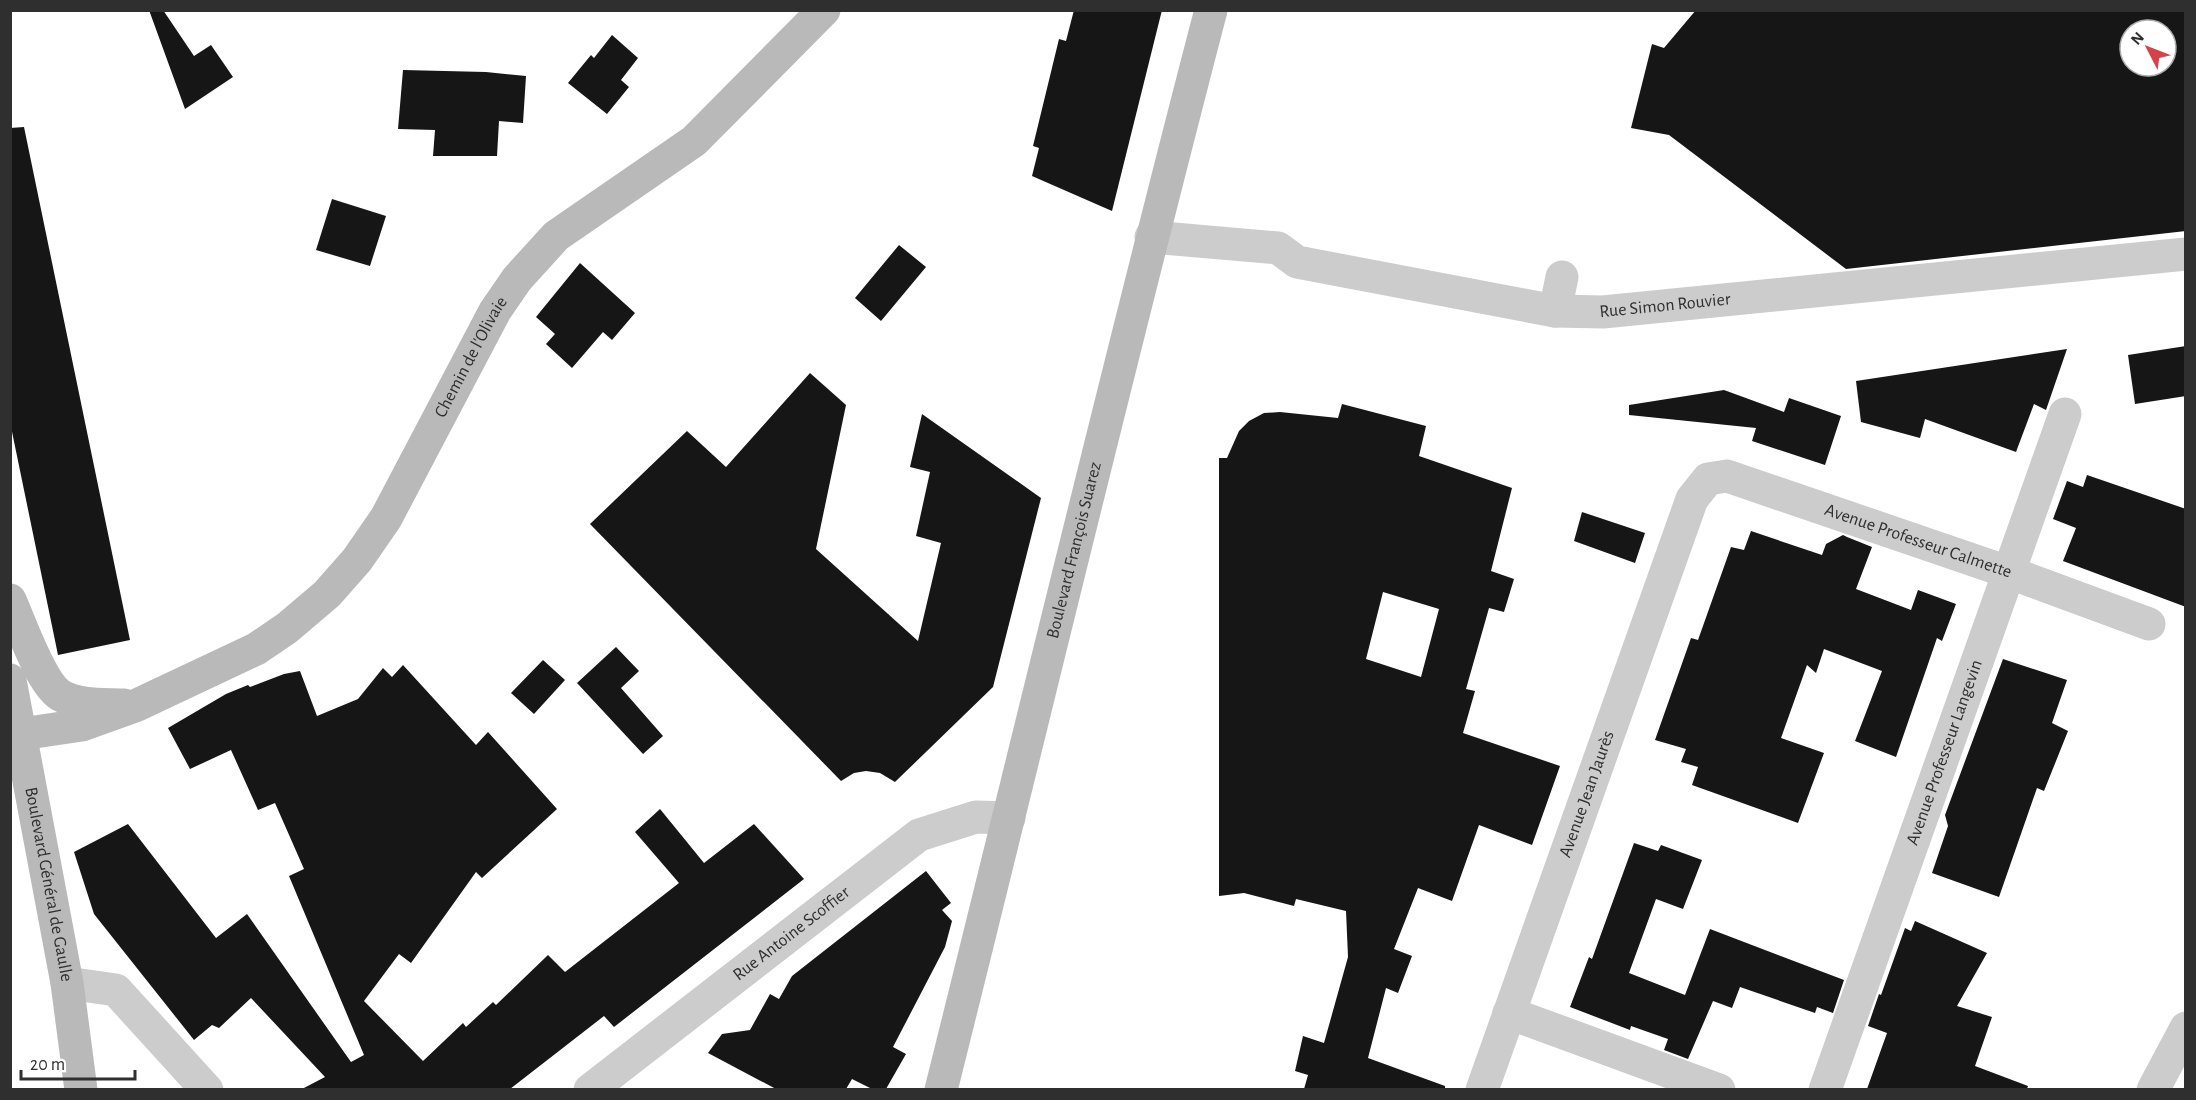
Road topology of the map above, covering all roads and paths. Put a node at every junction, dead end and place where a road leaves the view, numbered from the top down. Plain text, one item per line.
1 (824, 10) edge
2 (1211, 10) edge
3 (1151, 237) junction
4 (2186, 254) edge
5 (1562, 277) dead end
6 (1555, 311) junction
7 (2065, 414) dead end
8 (1692, 499) joint
9 (2007, 572) junction
10 (10, 600) edge
11 (2150, 624) dead end
12 (10, 680) edge
13 (135, 706) junction
14 (21, 734) junction
15 (1009, 818) junction
16 (67, 983) junction
17 (1509, 1013) junction
18 (2186, 1028) edge
19 (81, 1089) edge
20 (207, 1089) edge
21 (590, 1089) edge
22 (941, 1089) edge
23 (1482, 1089) edge
24 (1719, 1089) edge
25 (1825, 1089) edge
26 (2153, 1089) edge

1 - 13 street, Chemin de l'Olivaie
2 - 3 street, Boulevard François Suarez
3 - 6 street, Rue Simon Rouvier
3 - 15 street, Boulevard François Suarez
4 - 6 street, Rue Simon Rouvier
5 - 6 street
7 - 9 street, Avenue Professeur Langevin
8 - 9 street, Avenue Professeur Calmette
8 - 17 street, Avenue Jean Jaurès
9 - 11 street, Avenue Professeur Calmette
9 - 25 street, Avenue Professeur Langevin
10 - 13 street, Chemin de l'Olivaie
12 - 14 street, Boulevard Général de Gaulle
13 - 14 street, Chemin de l'Olivaie
14 - 16 street, Boulevard Général de Gaulle
15 - 21 street, Rue Antoine Scoffier
15 - 22 street, Boulevard François Suarez
16 - 19 street, Boulevard Général de Gaulle
16 - 20 street
17 - 23 street, Avenue Jean Jaurès
17 - 24 street
18 - 26 street

